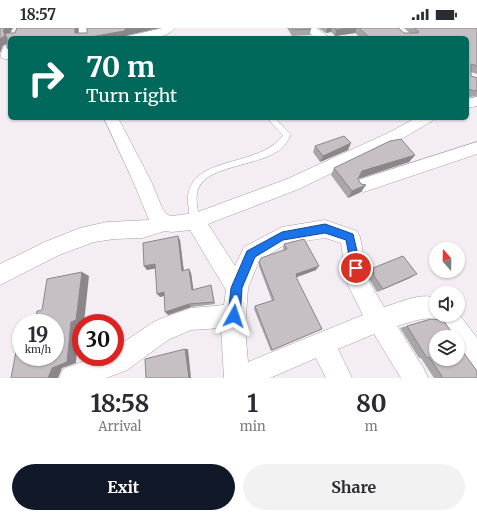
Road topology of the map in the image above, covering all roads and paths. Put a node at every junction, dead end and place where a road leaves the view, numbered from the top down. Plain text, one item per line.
1 (170, 28) edge
2 (310, 28) edge
3 (143, 36) edge
4 (320, 36) edge
5 (112, 120) edge
6 (273, 120) edge
7 (423, 120) edge
8 (477, 148) edge
9 (364, 185) edge
10 (195, 221) junction
11 (163, 222) junction
12 (0, 275) edge
13 (237, 288) junction
14 (429, 307) edge
15 (234, 316) junction
16 (379, 320) junction
17 (450, 322) edge
18 (322, 343) junction
19 (477, 358) edge
20 (72, 378) edge
21 (237, 378) edge
22 (240, 378) edge
23 (339, 378) edge
24 (415, 378) edge

1 - 3 street
2 - 4 street
5 - 11 street
6 - 10 lane
7 - 10 street
8 - 9 street
10 - 11 street
10 - 13 street
11 - 12 street
13 - 15 street
13 - 16 street
14 - 16 street
15 - 20 street
15 - 21 street
16 - 18 street
16 - 24 street
17 - 19 street
18 - 22 street
18 - 23 street

